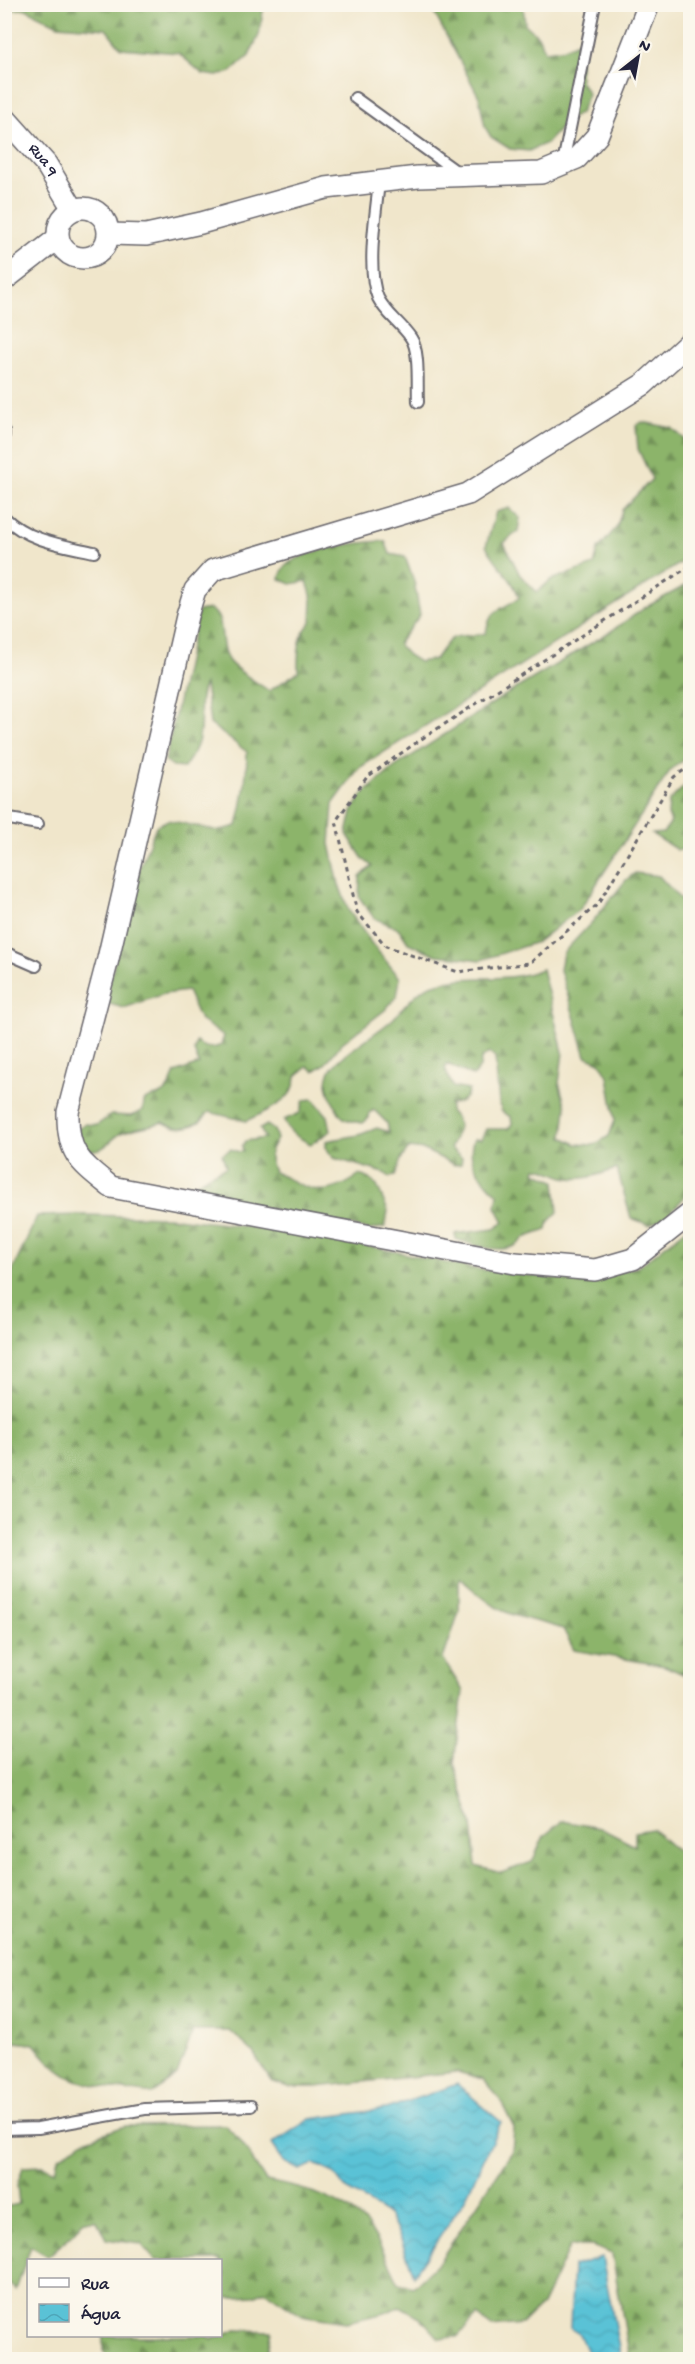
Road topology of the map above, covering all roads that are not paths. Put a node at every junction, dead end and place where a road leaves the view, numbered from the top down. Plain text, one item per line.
1 (595, 4) edge
2 (649, 4) edge
3 (356, 98) dead end
4 (4, 117) edge
5 (563, 163) junction
6 (463, 176) junction
7 (379, 182) junction
8 (73, 210) junction
9 (109, 234) junction
10 (58, 238) junction
11 (4, 280) edge
12 (690, 342) edge
13 (418, 402) dead end
14 (4, 517) edge
15 (94, 552) dead end
16 (4, 818) edge
17 (38, 824) dead end
18 (4, 952) edge
19 (36, 966) dead end
20 (690, 1214) edge
21 (252, 2106) dead end
22 (4, 2129) edge

1 - 5 lane
2 - 5 street
3 - 6 lane
4 - 8 street, Rua 9
5 - 6 street
6 - 7 street
7 - 9 street
7 - 13 lane
8 - 9 street
8 - 10 street
9 - 10 street
10 - 11 street
12 - 20 street
14 - 15 lane
16 - 17 lane
18 - 19 lane
21 - 22 lane

